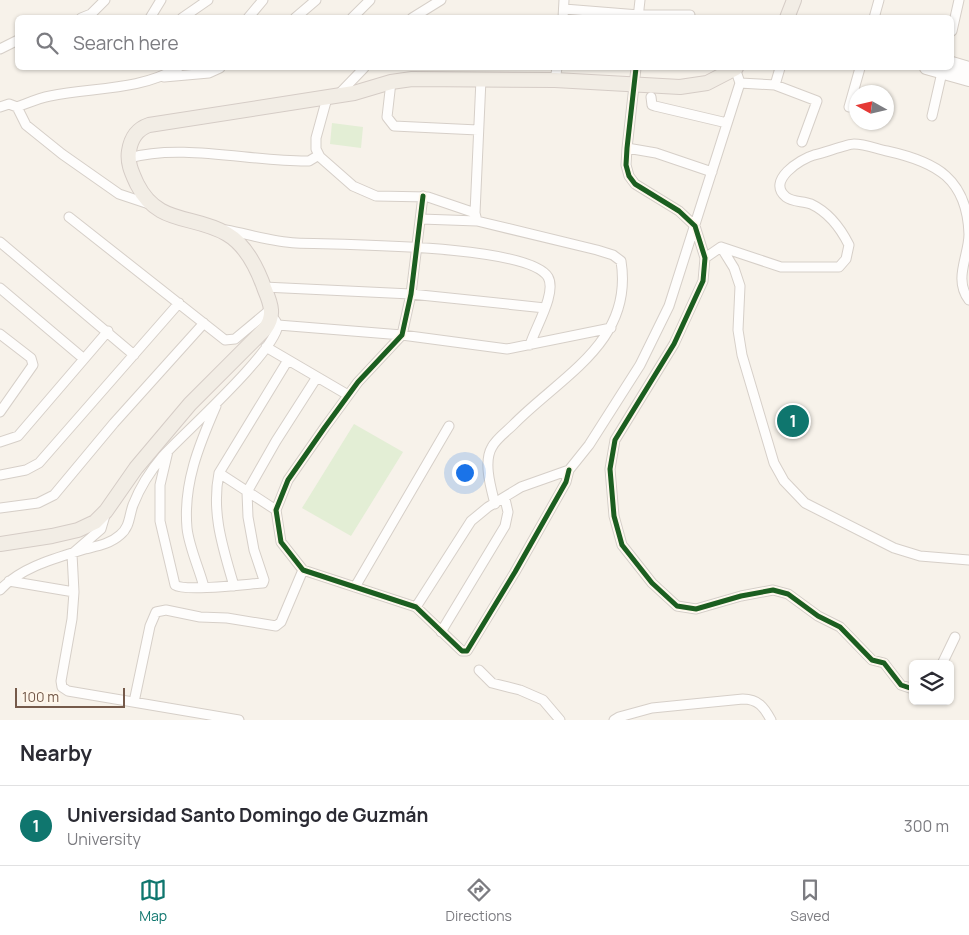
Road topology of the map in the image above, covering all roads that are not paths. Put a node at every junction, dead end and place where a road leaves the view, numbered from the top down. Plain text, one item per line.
1 (105, 0) edge
2 (162, 0) edge
3 (208, 0) edge
4 (263, 0) edge
5 (316, 0) edge
6 (370, 0) edge
7 (441, 0) edge
8 (640, 0) edge
9 (794, 0) edge
10 (879, 0) edge
11 (959, 0) edge
12 (563, 9) edge
13 (88, 15) edge
14 (152, 15) edge
15 (186, 15) edge
16 (250, 15) edge
17 (298, 15) edge
18 (355, 15) edge
19 (417, 15) edge
20 (628, 15) edge
21 (639, 15) edge
22 (788, 15) edge
23 (875, 15) edge
24 (954, 22) edge
25 (15, 42) edge
26 (0, 50) edge
27 (954, 68) edge
28 (969, 68) edge
29 (174, 70) edge
30 (216, 70) edge
31 (362, 70) edge
32 (636, 70) edge
33 (732, 70) edge
34 (736, 70) edge
35 (780, 70) edge
36 (859, 70) edge
37 (944, 70) edge
38 (949, 70) edge
39 (556, 74) edge
40 (160, 78) junction
41 (481, 79) junction
42 (969, 80) edge
43 (391, 82) junction
44 (740, 83) junction
45 (635, 85) junction
46 (776, 85) junction
47 (855, 85) edge
48 (332, 97) junction
49 (651, 97) dead end
50 (17, 106) junction
51 (0, 107) edge
52 (932, 116) dead end
53 (727, 122) junction
54 (478, 130) junction
55 (802, 142) dead end
56 (627, 148) junction
57 (319, 155) junction
58 (128, 158) junction
59 (712, 172) junction
60 (423, 196) junction
61 (152, 205) junction
62 (69, 217) dead end
63 (476, 217) junction
64 (420, 219) junction
65 (696, 226) junction
66 (216, 228) junction
67 (0, 242) edge
68 (721, 247) junction
69 (418, 249) junction
70 (704, 258) junction
71 (264, 287) junction
72 (0, 288) edge
73 (411, 294) junction
74 (969, 300) edge
75 (179, 303) junction
76 (545, 308) junction
77 (273, 317) junction
78 (204, 323) junction
79 (611, 328) junction
80 (108, 332) junction
81 (0, 334) edge
82 (402, 335) junction
83 (530, 345) junction
84 (266, 347) junction
85 (134, 355) junction
86 (84, 359) junction
87 (288, 360) junction
88 (317, 376) junction
89 (348, 395) junction
90 (218, 401) junction
91 (0, 412) edge
92 (449, 426) dead end
93 (0, 442) edge
94 (168, 451) junction
95 (569, 470) junction
96 (219, 473) junction
97 (0, 475) edge
98 (248, 492) junction
99 (505, 499) junction
100 (495, 504) junction
101 (0, 508) edge
102 (276, 510) junction
103 (106, 511) junction
104 (0, 544) edge
105 (72, 554) junction
106 (969, 560) edge
107 (303, 570) junction
108 (9, 581) junction
109 (234, 586) junction
110 (204, 587) junction
111 (355, 587) junction
112 (0, 590) edge
113 (74, 592) junction
114 (416, 607) junction
115 (440, 632) junction
116 (955, 637) dead end
117 (944, 660) edge
118 (479, 670) dead end
119 (909, 687) edge
120 (134, 702) junction
121 (239, 720) edge
122 (560, 720) edge
123 (614, 720) edge
124 (771, 720) edge

1 - 13 street
2 - 14 street
3 - 15 street
4 - 16 street
5 - 17 street
6 - 18 street
7 - 19 street
8 - 21 street
9 - 22 main road
10 - 23 street
11 - 24 street
12 - 20 street
25 - 26 street
27 - 28 street
29 - 40 street
30 - 40 street
31 - 48 street
32 - 45 street
33 - 45 main road
34 - 44 street
35 - 46 street
36 - 47 street
37 - 52 street
38 - 42 street
39 - 41 main road
39 - 45 main road
40 - 50 street
41 - 43 main road
41 - 54 street
43 - 48 main road
43 - 54 street
44 - 46 street
44 - 53 street
45 - 56 street
46 - 55 street
48 - 57 street
48 - 58 main road
49 - 53 street
50 - 51 street
50 - 61 street
53 - 59 street
54 - 63 street
56 - 59 street
56 - 65 street
57 - 58 street
57 - 60 street
58 - 61 main road
59 - 65 street
60 - 63 street
60 - 64 street
61 - 66 main road
62 - 75 street
63 - 64 street
63 - 79 street
64 - 69 street
65 - 70 street
65 - 95 street
66 - 69 street
66 - 71 main road
67 - 80 street
68 - 70 street
68 - 74 street
68 - 106 street
69 - 73 street
69 - 76 street
70 - 119 street
71 - 73 street
71 - 77 main road
72 - 86 street
73 - 76 street
73 - 82 street
75 - 78 street
75 - 85 street
76 - 83 street
77 - 78 street
77 - 82 street
77 - 84 street
77 - 103 main road
78 - 101 street
79 - 83 street
79 - 100 street
80 - 85 street
80 - 86 street
81 - 91 street
82 - 83 street
82 - 89 street
84 - 87 street
84 - 90 street
85 - 97 street
86 - 93 street
87 - 88 street
87 - 96 street
88 - 89 street
88 - 98 street
89 - 102 street
90 - 94 street
90 - 110 street
92 - 111 street
94 - 105 street
94 - 110 street
95 - 99 street
95 - 115 street
96 - 98 street
96 - 109 street
98 - 102 street
98 - 109 street
99 - 100 street
99 - 115 street
100 - 114 street
102 - 107 street
103 - 104 main road
103 - 105 street
105 - 108 street
105 - 113 street
107 - 111 street
107 - 120 street
108 - 112 street
108 - 113 street
109 - 110 street
111 - 114 street
113 - 120 street
114 - 115 street
116 - 117 street
118 - 122 street
120 - 121 street
123 - 124 street

